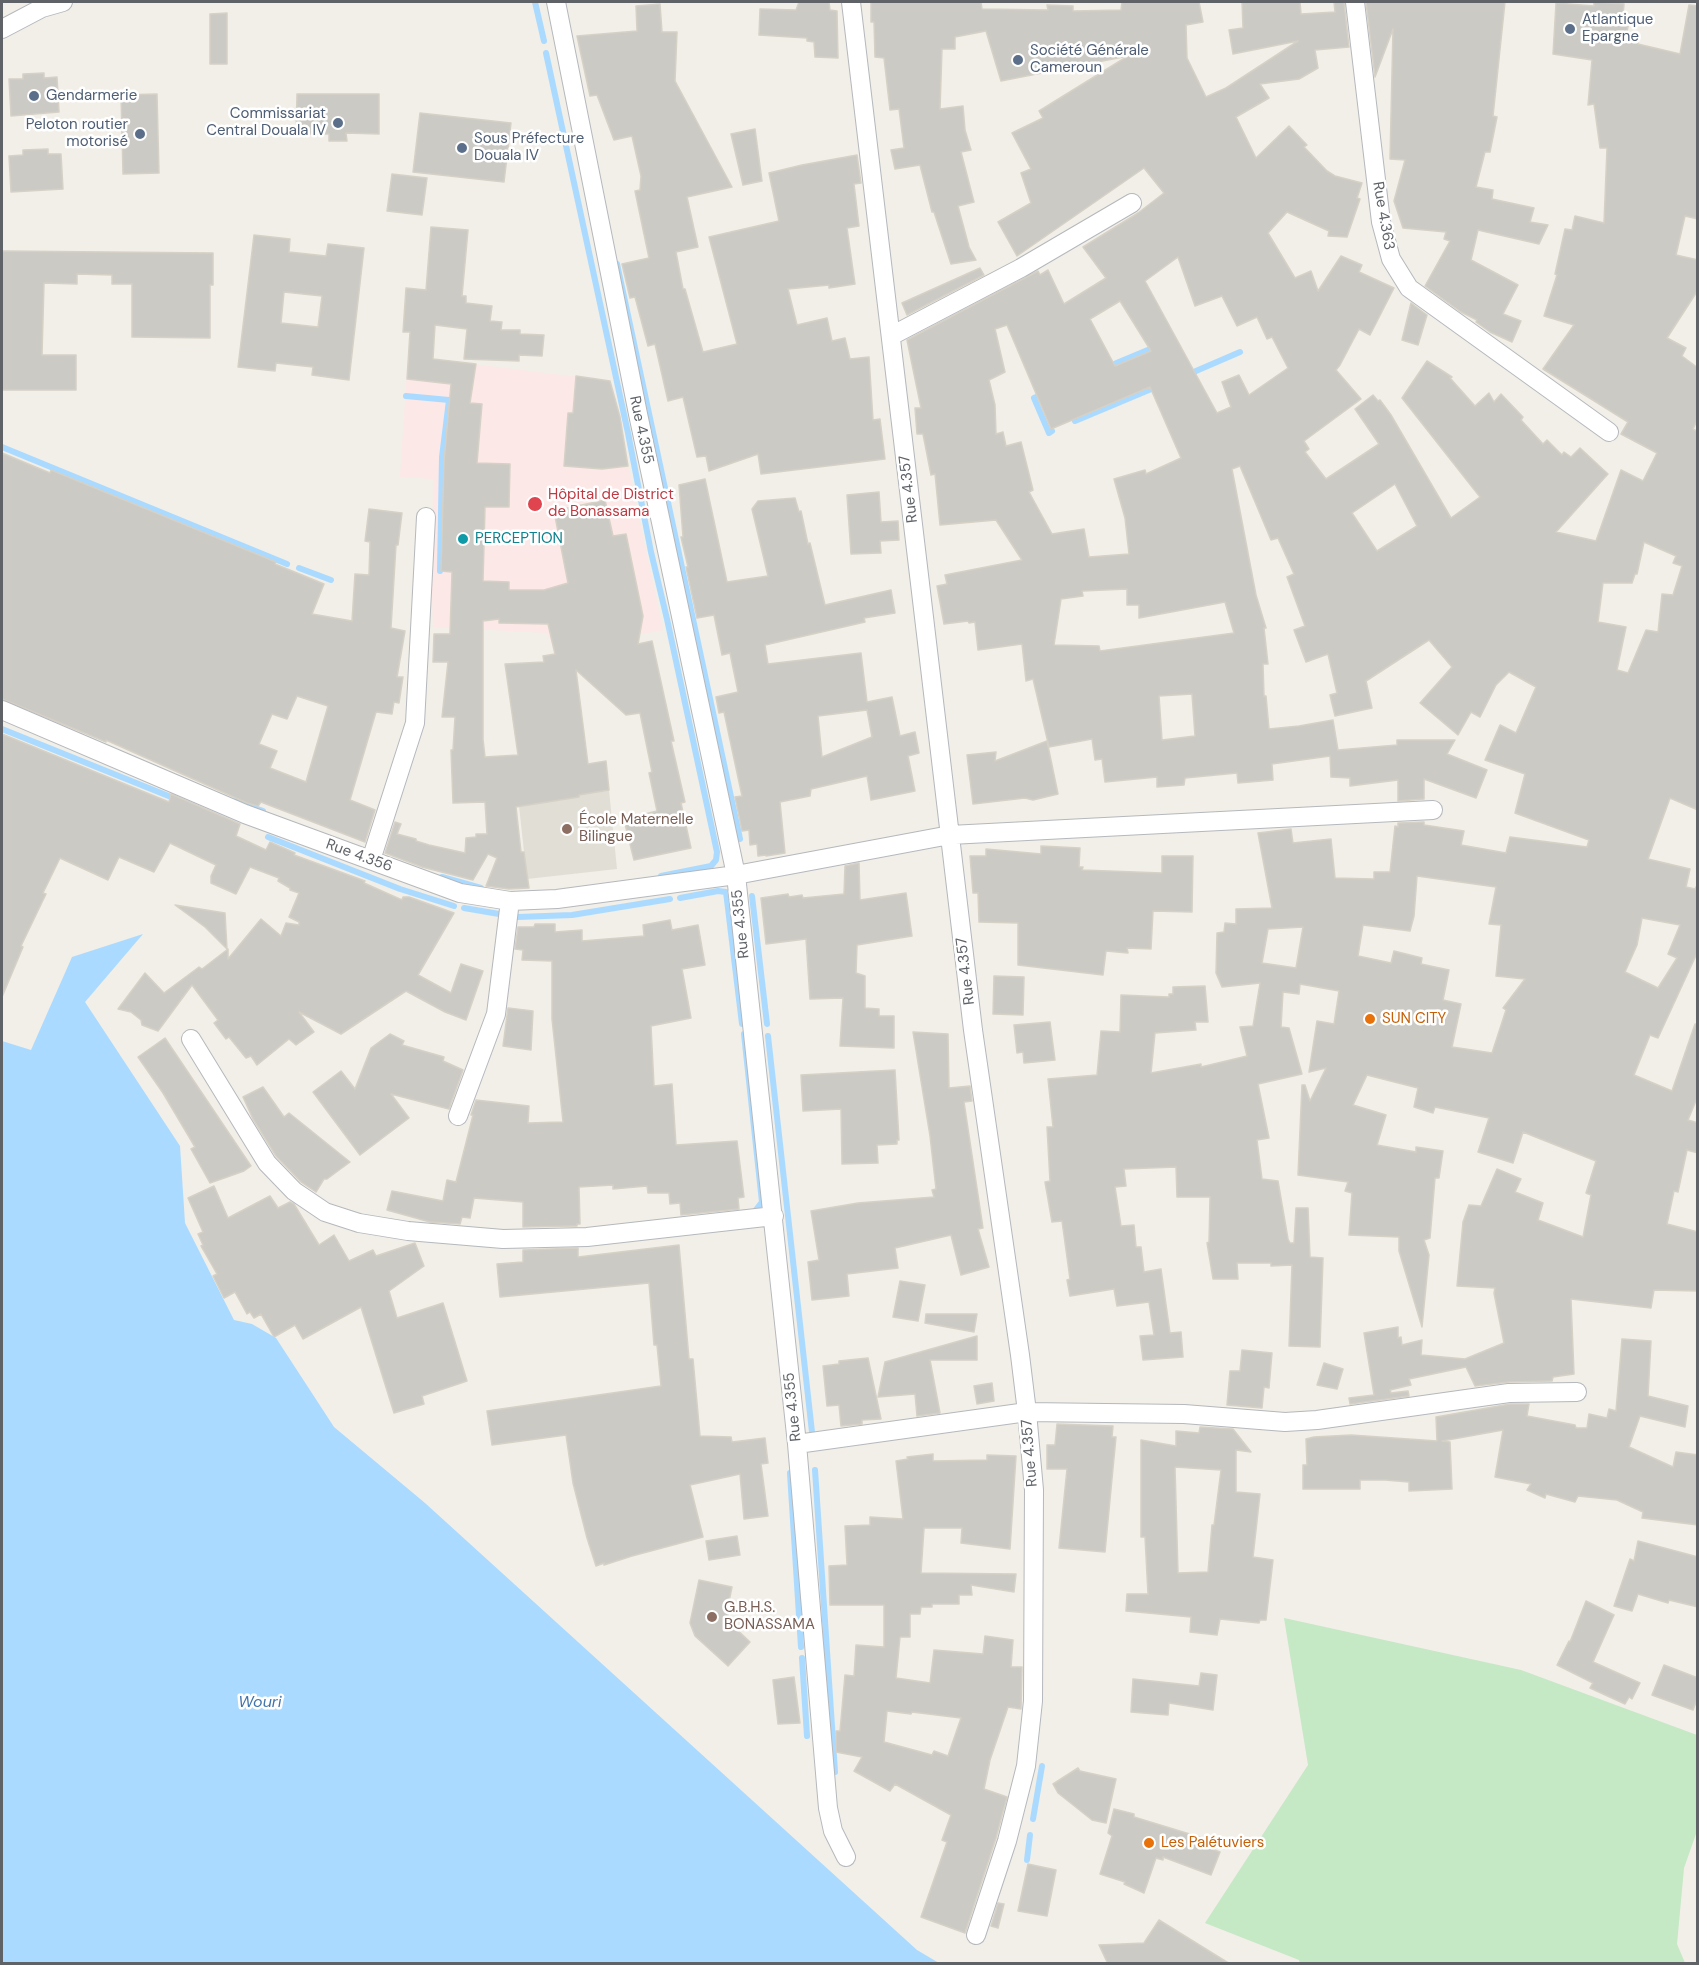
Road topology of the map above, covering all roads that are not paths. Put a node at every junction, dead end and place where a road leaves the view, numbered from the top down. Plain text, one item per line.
1 (63, 2) edge
2 (556, 2) edge
3 (851, 2) edge
4 (1355, 2) edge
5 (2, 29) edge
6 (1132, 203) dead end
7 (891, 336) junction
8 (1609, 432) dead end
9 (426, 518) dead end
10 (2, 710) edge
11 (1432, 810) dead end
12 (950, 835) junction
13 (370, 860) junction
14 (736, 875) junction
15 (510, 901) junction
16 (191, 1040) dead end
17 (458, 1116) dead end
18 (774, 1216) junction
19 (1577, 1392) dead end
20 (1027, 1412) junction
21 (796, 1444) junction
22 (846, 1857) dead end
23 (976, 1935) dead end

1 - 5 street
2 - 14 street, Rue 4.355
3 - 7 street, Rue 4.357
4 - 8 street, Rue 4.363
6 - 7 street
7 - 12 street, Rue 4.357
9 - 13 street
10 - 13 street, Rue 4.356
11 - 12 street, Rue 4.356
12 - 14 street, Rue 4.356
12 - 20 street, Rue 4.357
13 - 15 street, Rue 4.356
14 - 15 street, Rue 4.356
14 - 18 street, Rue 4.355
15 - 17 street
16 - 18 street
18 - 21 street, Rue 4.355
19 - 20 street
20 - 21 street
20 - 23 street, Rue 4.357
21 - 22 street, Rue 4.355

